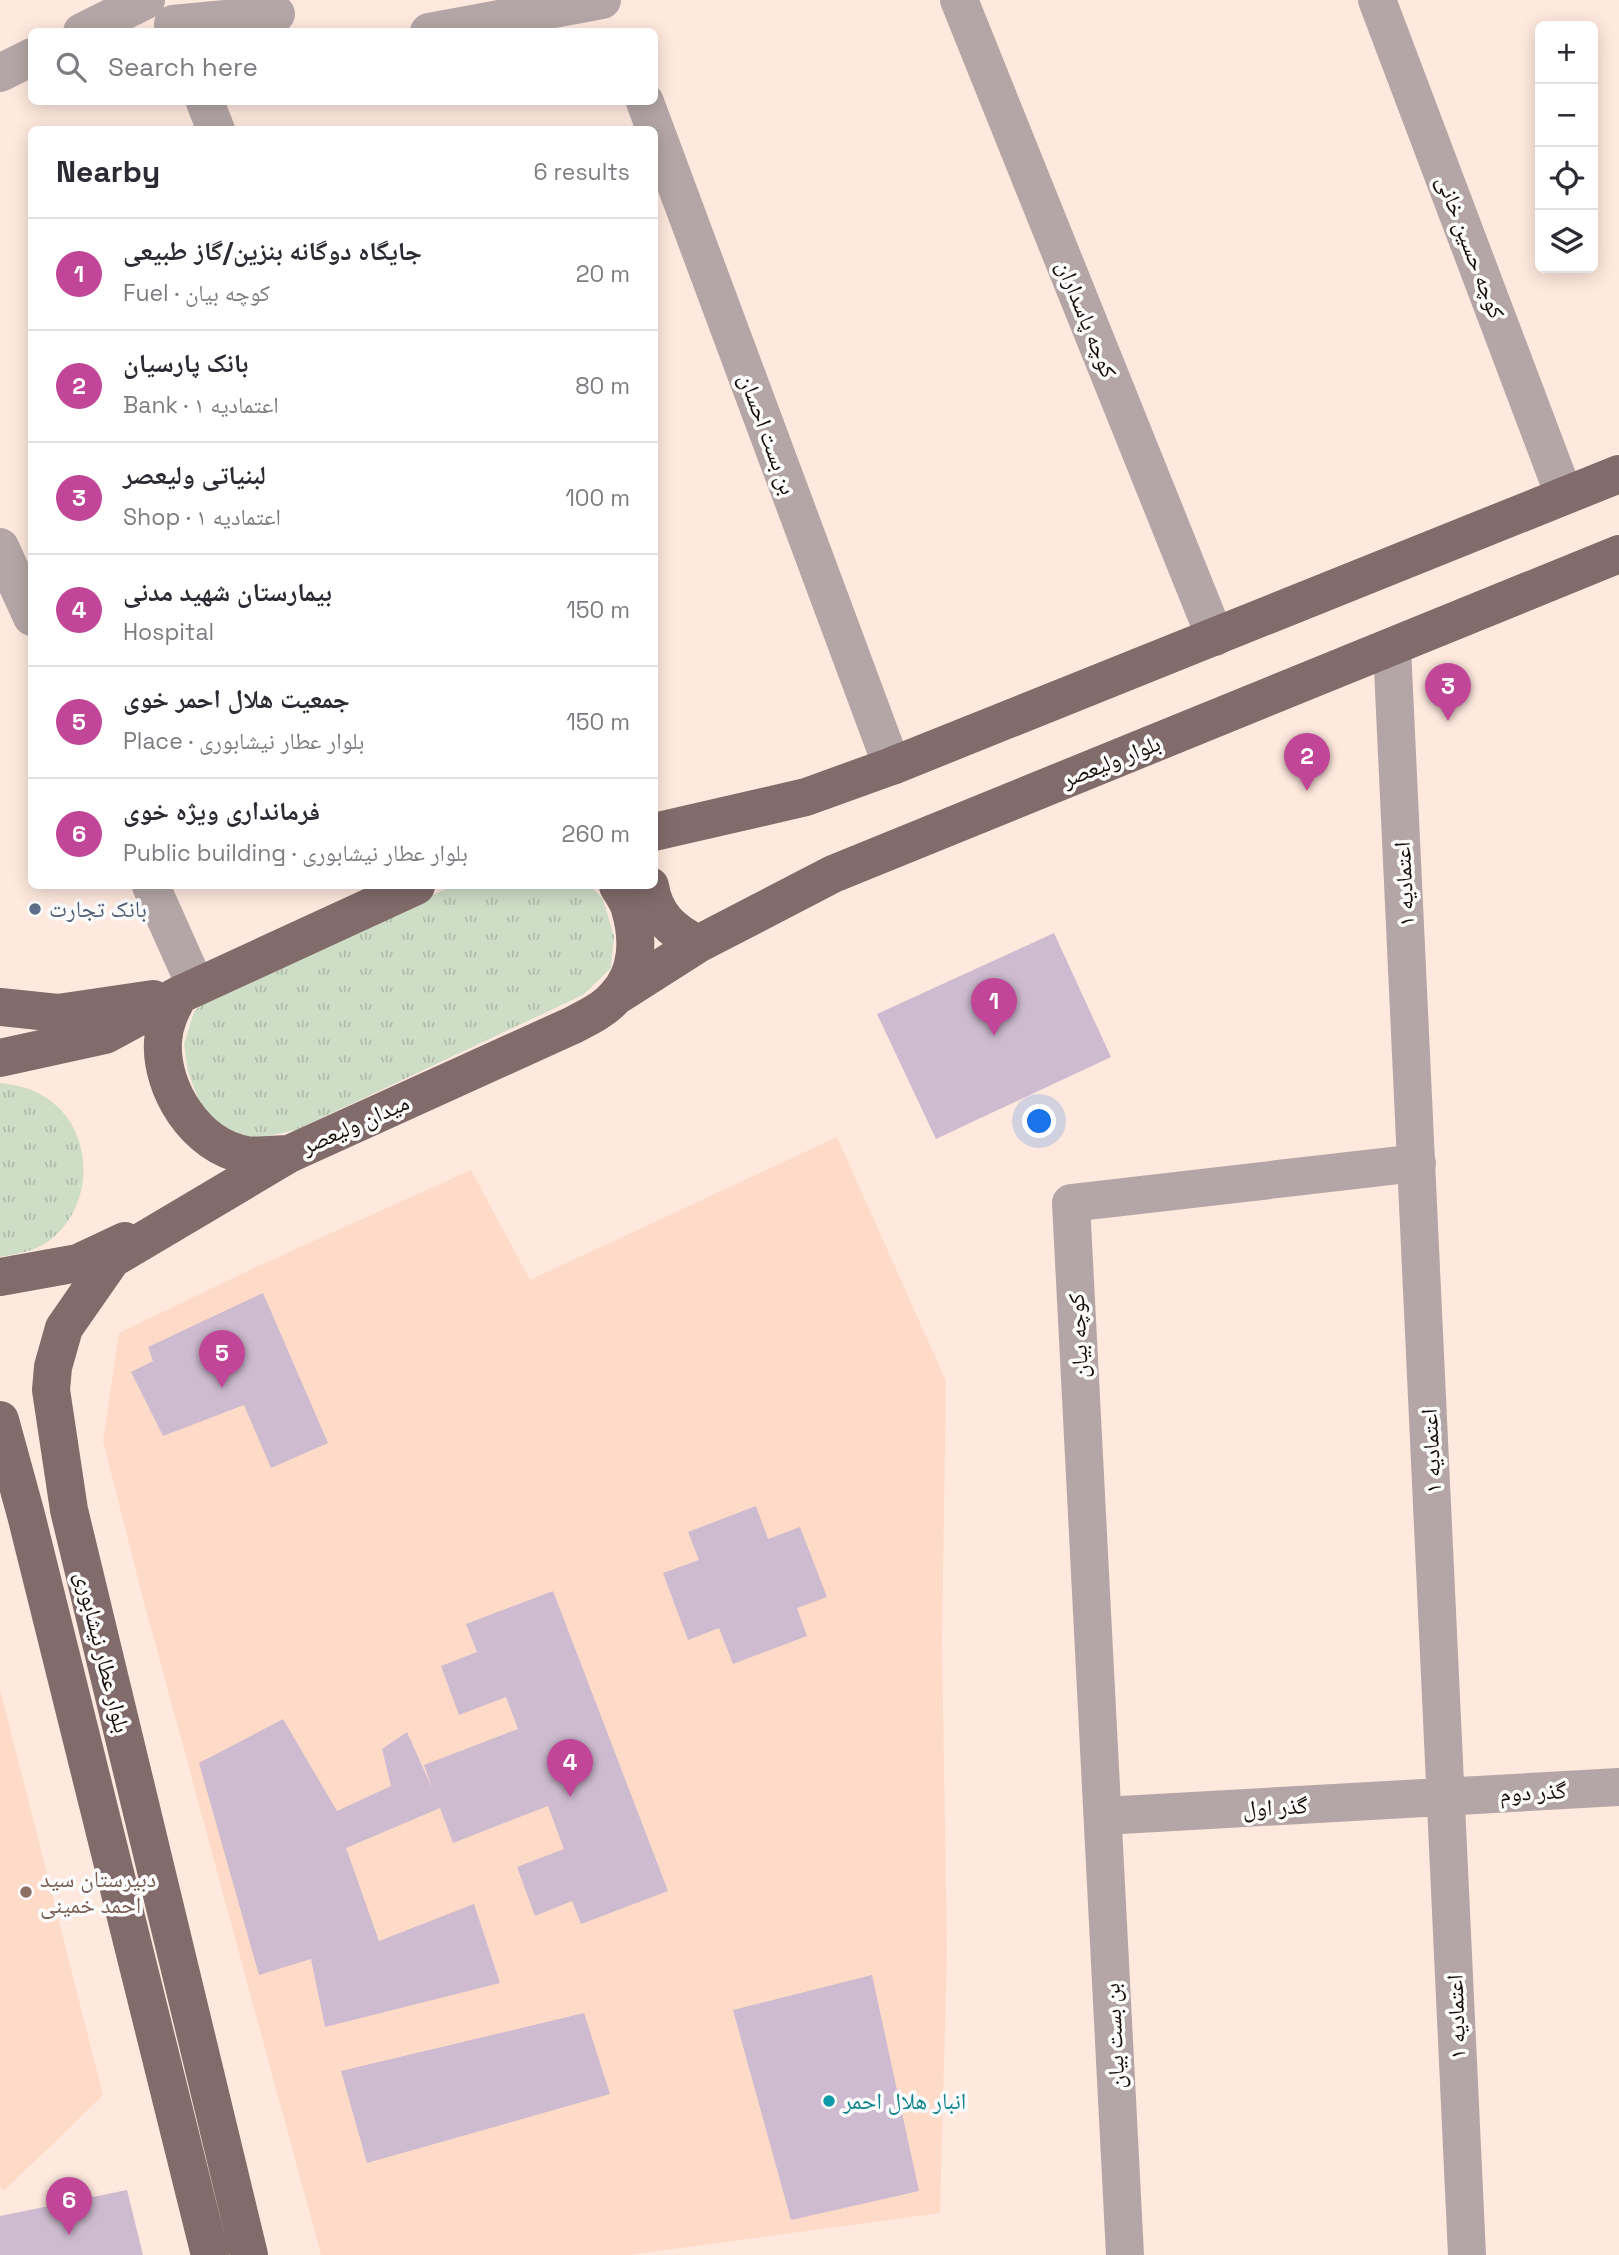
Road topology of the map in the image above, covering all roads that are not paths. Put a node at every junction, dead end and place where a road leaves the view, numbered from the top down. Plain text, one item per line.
1 (602, 0) edge
2 (959, 0) edge
3 (1377, 0) edge
4 (165, 14) edge
5 (284, 15) edge
6 (100, 28) edge
7 (451, 28) edge
8 (28, 59) edge
9 (0, 73) edge
10 (206, 105) edge
11 (646, 105) edge
12 (214, 126) edge
13 (654, 126) edge
14 (658, 137) edge
15 (1619, 474) edge
16 (1564, 495) junction
17 (0, 547) edge
18 (1619, 554) edge
19 (28, 608) edge
20 (1214, 637) junction
21 (1392, 647) junction
22 (892, 766) junction
23 (658, 831) edge
24 (152, 889) edge
25 (409, 889) edge
26 (620, 889) edge
27 (650, 889) edge
28 (698, 944) junction
29 (188, 991) junction
30 (618, 995) junction
31 (0, 1007) edge
32 (0, 1058) edge
33 (289, 1154) junction
34 (1417, 1163) junction
35 (224, 1193) junction
36 (0, 1277) edge
37 (0, 1420) edge
38 (1619, 1787) edge
39 (1447, 1797) junction
40 (1103, 1816) junction
41 (212, 2100) junction
42 (174, 2112) junction
43 (210, 2255) edge
44 (249, 2255) edge
45 (1125, 2255) edge
46 (1467, 2255) edge

1 - 7 street
2 - 20 street, کوچه پاسداران
3 - 16 street, کوچه حسین خانی
4 - 5 street
4 - 6 street
8 - 9 street
10 - 12 street
11 - 13 street, بن بست احسان
14 - 22 street, بن بست احسان
15 - 16 main road
16 - 20 main road
17 - 19 street
18 - 21 main road, بلوار ولیعصر
20 - 22 main road
21 - 28 main road, بلوار ولیعصر
21 - 34 street, اعتمادیه ۱
22 - 23 main road
24 - 29 street
25 - 29 main road
26 - 30 main road, میدان ولیعصر
27 - 28 main road
28 - 30 main road, بلوار ولیعصر
29 - 31 main road
29 - 32 main road
29 - 33 main road, میدان ولیعصر
30 - 33 main road, میدان ولیعصر
33 - 35 main road, بلوار عطار نیشابوری
34 - 39 street, اعتمادیه ۱
34 - 40 street, کوچه بیان
35 - 36 main road
35 - 41 main road, بلوار عطار نیشابوری
37 - 42 main road, بلوار عطار نیشابوری
38 - 39 street, گذر دوم
39 - 40 street, گذر اول
39 - 46 street, اعتمادیه ۱
40 - 45 street, بن بست بیان
41 - 42 main road
41 - 44 main road, بلوار عطار نیشابوری
42 - 43 main road, بلوار عطار نیشابوری

